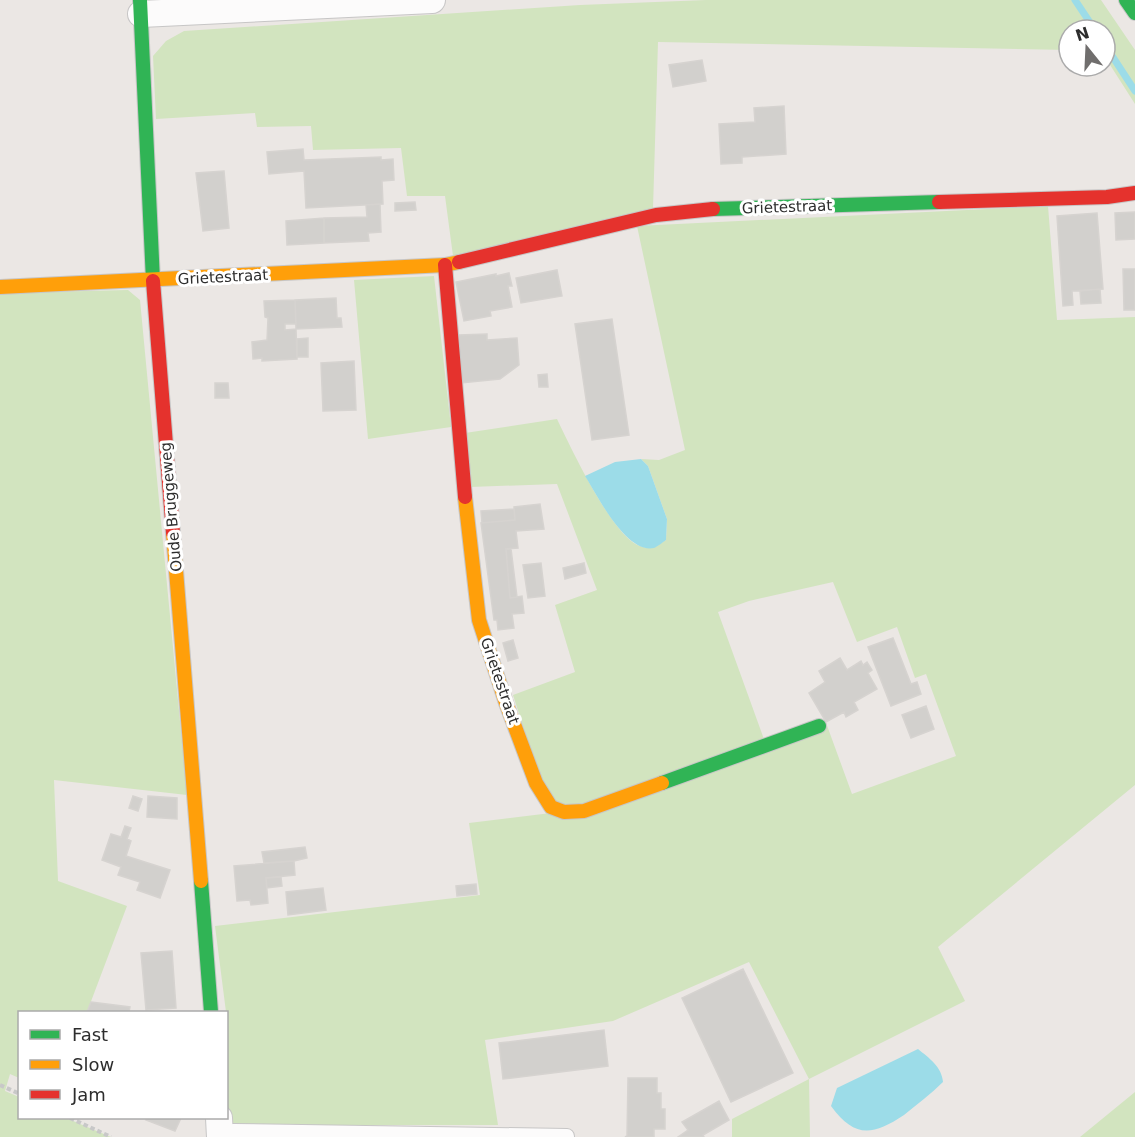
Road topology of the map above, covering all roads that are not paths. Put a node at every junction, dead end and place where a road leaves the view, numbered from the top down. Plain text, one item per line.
1 (432, 0) edge
2 (1126, 0) edge
3 (141, 7) edge
4 (1135, 13) edge
5 (1135, 194) edge
6 (445, 265) junction
7 (153, 281) junction
8 (0, 288) edge
9 (819, 726) dead end
10 (211, 1011) edge
11 (220, 1129) edge
12 (567, 1136) edge

1 - 3 street
2 - 4 main road
3 - 7 main road, Oude Bruggeweg
5 - 6 main road, Grietestraat
6 - 7 main road, Grietestraat
6 - 9 main road, Grietestraat
7 - 8 main road, Grietestraat
7 - 10 main road, Oude Bruggeweg
11 - 12 lane

